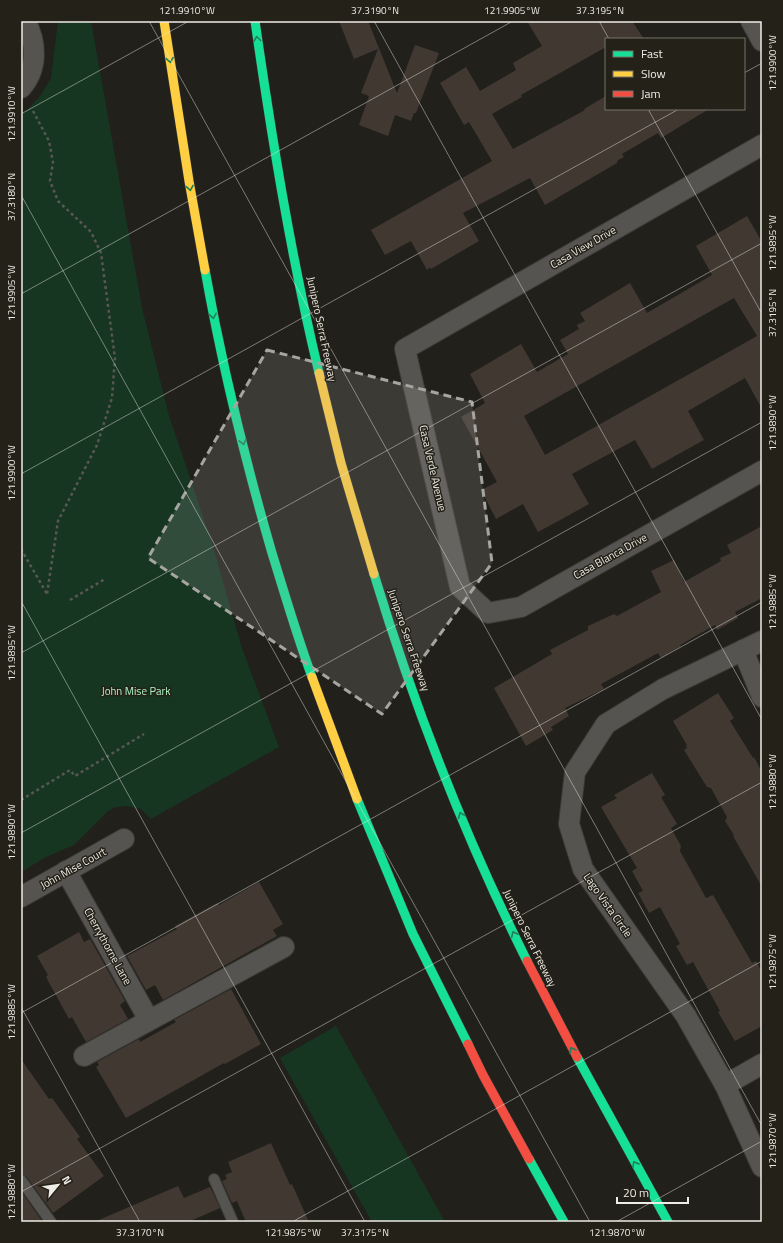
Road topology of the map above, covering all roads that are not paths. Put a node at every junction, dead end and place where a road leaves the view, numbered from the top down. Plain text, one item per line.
1 (25, 21) edge
2 (164, 21) edge
3 (255, 21) edge
4 (750, 21) edge
5 (762, 41) edge
6 (21, 88) edge
7 (762, 145) edge
8 (405, 349) joint
9 (762, 471) edge
10 (460, 587) joint
11 (762, 641) edge
12 (743, 650) junction
13 (762, 697) edge
14 (124, 839) dead end
15 (66, 871) junction
16 (21, 897) edge
17 (284, 947) dead end
18 (149, 1020) junction
19 (84, 1056) dead end
20 (762, 1064) edge
21 (726, 1085) junction
22 (762, 1167) edge
23 (214, 1179) dead end
24 (21, 1180) edge
25 (51, 1222) edge
26 (233, 1222) edge
27 (564, 1222) edge
28 (668, 1222) edge

1 - 6 street
2 -> 27 highway
28 -> 3 highway, Junipero Serra Freeway
4 - 5 street
7 - 8 street, Casa View Drive
8 - 10 street, Casa Verde Avenue
9 - 10 street, Casa Blanca Drive
11 - 12 street, Lago Vista Circle
12 - 13 street
12 - 21 street, Lago Vista Circle
14 - 15 street, John Mise Court
15 - 16 street, John Mise Court
15 - 18 street, Cherrythorne Lane
17 - 18 street
18 - 19 street
20 - 21 street
21 - 22 street, Lago Vista Circle
23 - 26 lane
24 - 25 lane

